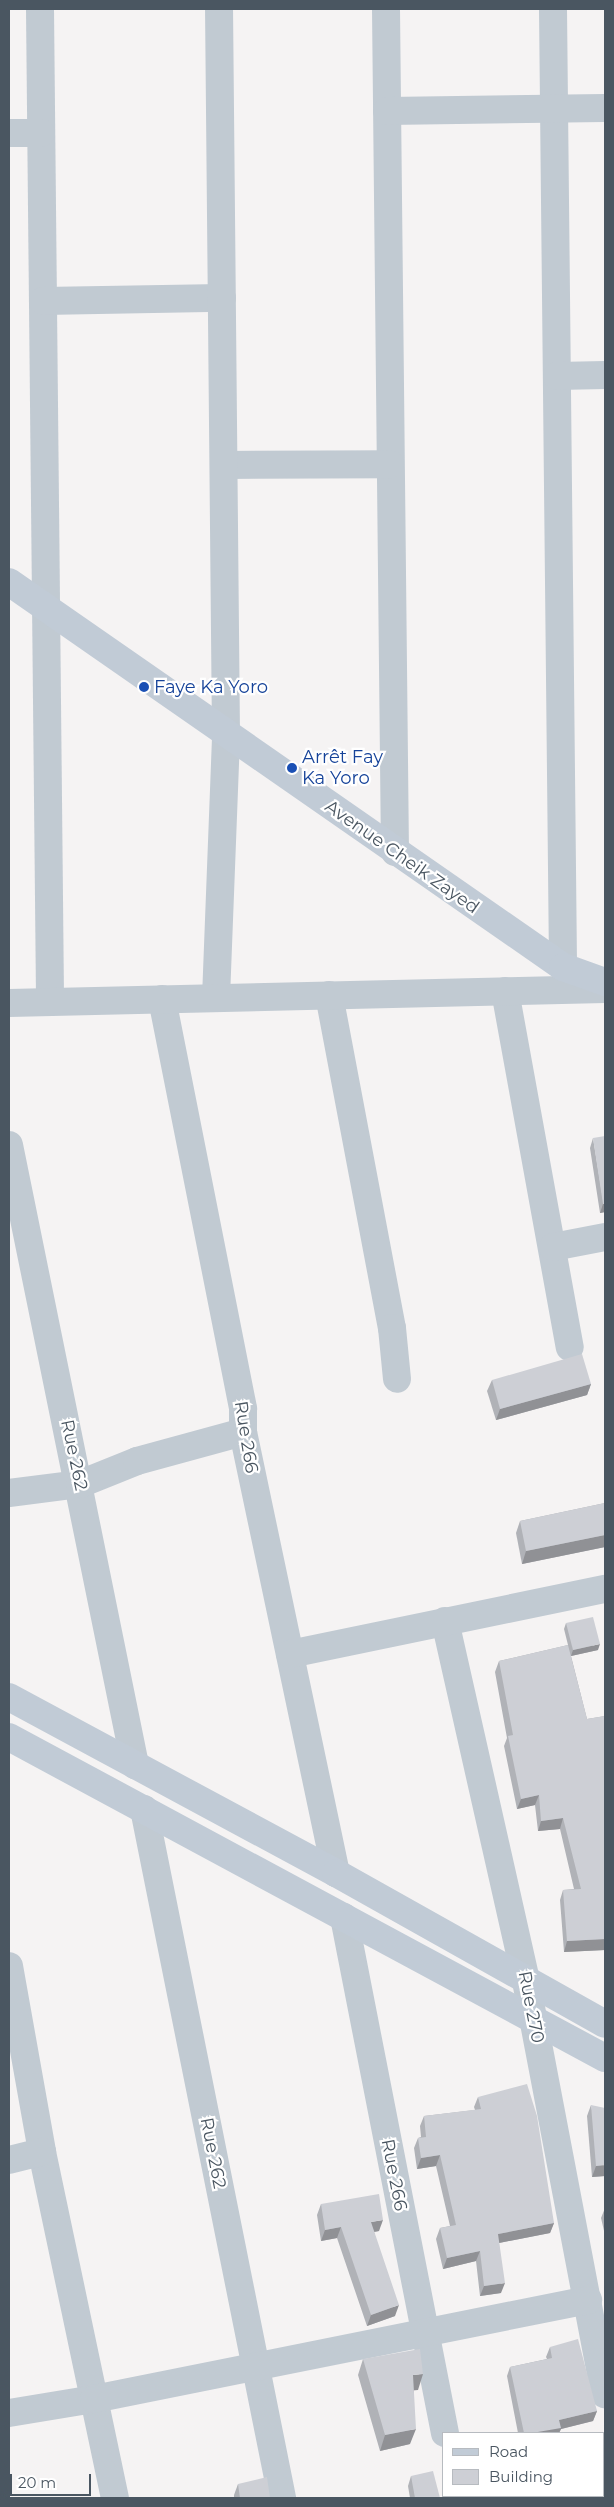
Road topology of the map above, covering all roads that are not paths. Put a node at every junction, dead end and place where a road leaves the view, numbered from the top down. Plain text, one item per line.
1 (40, 9) edge
2 (219, 9) edge
3 (386, 9) edge
4 (553, 9) edge
5 (554, 108) junction
6 (605, 108) edge
7 (387, 111) junction
8 (9, 133) edge
9 (41, 133) junction
10 (222, 298) junction
11 (43, 301) junction
12 (605, 375) edge
13 (557, 376) junction
14 (390, 464) junction
15 (224, 465) junction
16 (9, 582) edge
17 (47, 607) junction
18 (226, 735) junction
19 (395, 852) junction
20 (564, 967) junction
21 (605, 982) edge
22 (605, 989) edge
23 (505, 991) junction
24 (329, 995) junction
25 (216, 998) junction
26 (162, 999) junction
27 (50, 1002) junction
28 (9, 1003) edge
29 (9, 1145) edge
30 (12, 1180) edge
31 (605, 1237) edge
32 (553, 1247) junction
33 (570, 1347) dead end
34 (397, 1379) dead end
35 (243, 1432) junction
36 (80, 1484) junction
37 (9, 1494) edge
38 (605, 1589) edge
39 (445, 1622) junction
40 (290, 1654) junction
41 (9, 1697) edge
42 (9, 1737) edge
43 (135, 1765) junction
44 (144, 1808) junction
45 (336, 1873) junction
46 (344, 1917) junction
47 (9, 1966) edge
48 (526, 1981) junction
49 (534, 2019) junction
50 (605, 2024) edge
51 (605, 2058) edge
52 (42, 2152) junction
53 (9, 2160) edge
54 (588, 2300) junction
55 (424, 2333) junction
56 (256, 2364) junction
57 (605, 2395) edge
58 (94, 2399) junction
59 (9, 2413) edge
60 (445, 2432) edge
61 (115, 2498) edge
62 (282, 2498) edge

1 - 9 street
2 - 10 street
3 - 7 street
4 - 5 street
5 - 6 street
5 - 7 street
5 - 13 street
7 - 14 street
8 - 9 street
9 - 11 street
10 - 11 street
10 - 15 street
11 - 17 street
12 - 13 street
13 - 20 street
14 - 15 street
14 - 19 street
15 - 18 street
16 - 17 street, Avenue Cheik Zayed
17 - 18 street, Avenue Cheik Zayed
17 - 27 street
18 - 19 street, Avenue Cheik Zayed
18 - 25 street
19 - 20 street, Avenue Cheik Zayed
20 - 21 street, Avenue Cheik Zayed
22 - 23 street
23 - 24 street
23 - 32 street
24 - 25 street
24 - 34 street
25 - 26 street
26 - 27 street
26 - 35 street, Rue 266
27 - 28 street
29 - 30 street, Rue 262
30 - 36 street, Rue 262
31 - 32 street
32 - 33 street
35 - 36 street
35 - 40 street, Rue 266
36 - 37 street
36 - 43 street, Rue 262
38 - 39 street
39 - 40 street
39 - 48 street, Rue 270
40 - 45 street, Rue 266
41 - 43 street
42 - 44 street
43 - 45 street
44 - 46 street
44 - 56 street, Rue 262
45 - 48 street
46 - 49 street
46 - 55 street, Rue 266
47 - 52 street
48 - 49 street, Rue 270
48 - 50 street
49 - 51 street
49 - 54 street, Rue 270
52 - 53 street
52 - 58 street
54 - 55 street
54 - 57 street, Rue 270
55 - 56 street
55 - 60 street, Rue 266
56 - 58 street
56 - 62 street, Rue 262
58 - 59 street
58 - 61 street

